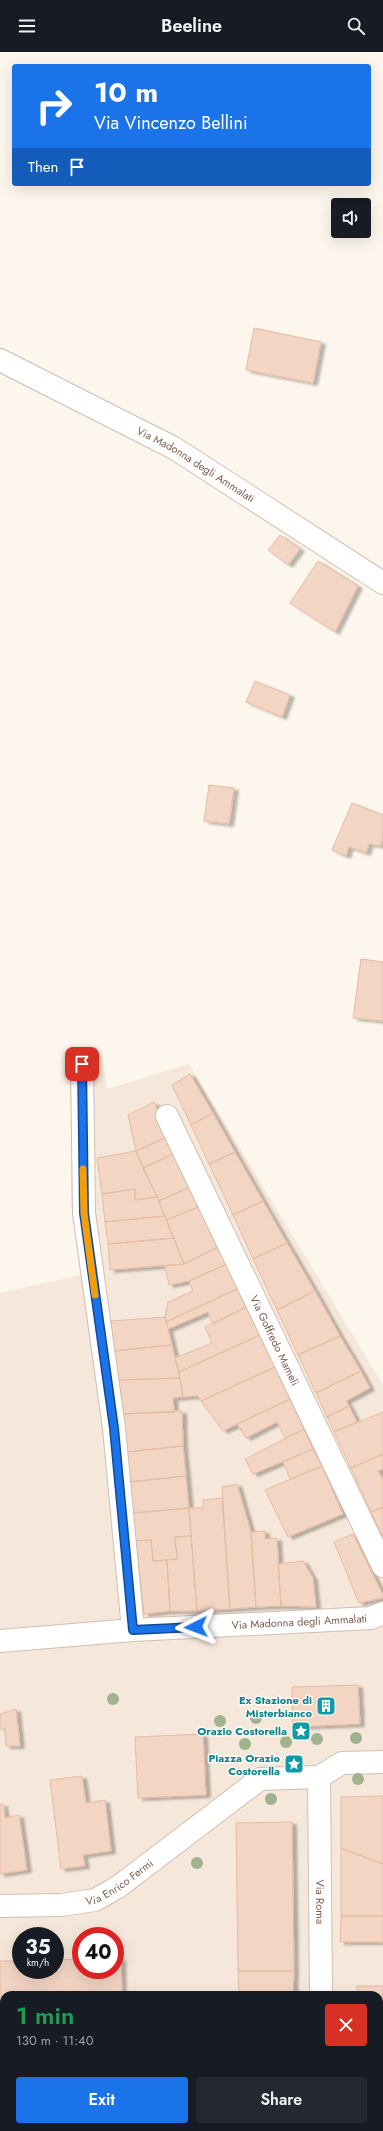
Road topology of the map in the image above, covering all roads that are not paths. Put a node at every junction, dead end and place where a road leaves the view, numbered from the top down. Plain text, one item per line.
1 (0, 360) edge
2 (383, 583) edge
3 (82, 1064) dead end
4 (167, 1116) dead end
5 (383, 1566) edge
6 (383, 1613) edge
7 (133, 1630) junction
8 (0, 1641) edge
9 (383, 1762) edge
10 (318, 1777) junction
11 (0, 1906) edge
12 (321, 1991) edge

1 - 2 street, Via Madonna degli Ammalati
3 - 7 street
4 - 5 street, Via Goffredo Mameli
6 - 7 street, Via Madonna degli Ammalati
7 - 8 street, Via Madonna degli Ammalati
9 - 10 street
10 - 11 street, Via Enrico Fermi
10 - 12 street, Via Roma

